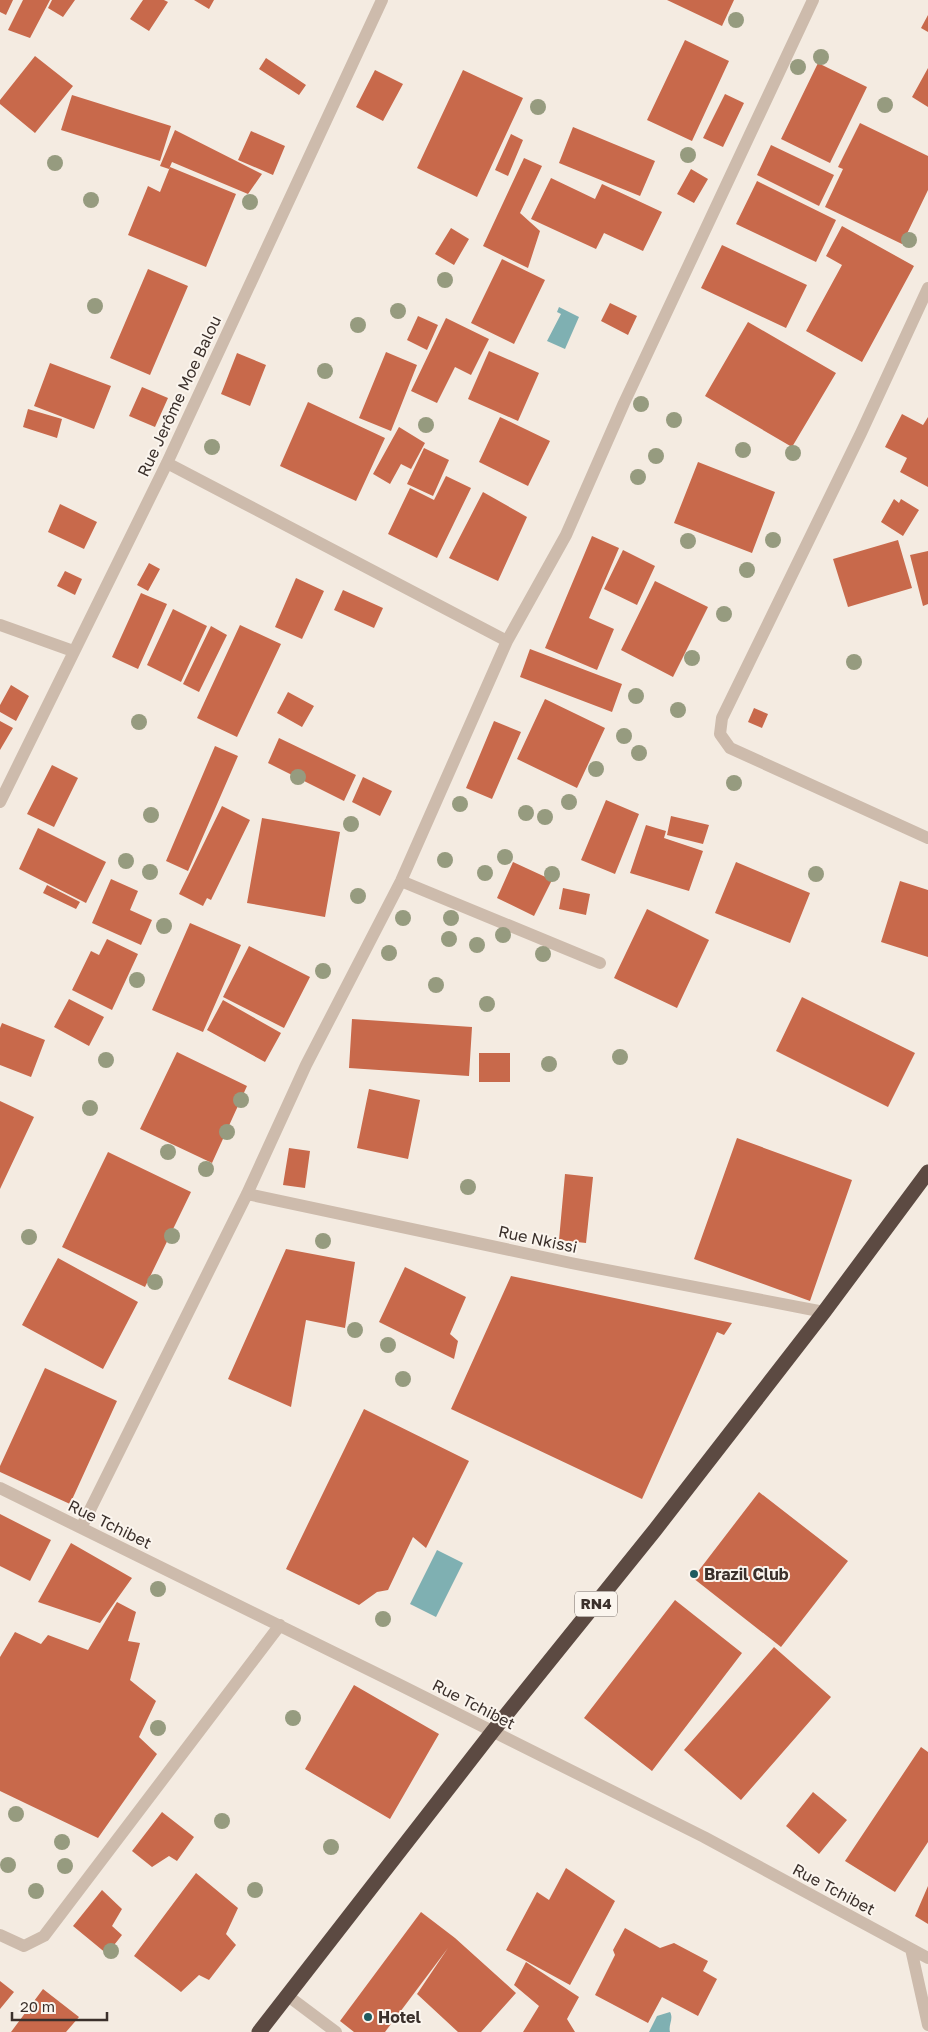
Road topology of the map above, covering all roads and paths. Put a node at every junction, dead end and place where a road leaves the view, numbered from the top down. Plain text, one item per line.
1 (382, 0) edge
2 (813, 0) edge
3 (928, 288) edge
4 (167, 463) junction
5 (0, 625) edge
6 (507, 641) junction
7 (73, 651) junction
8 (0, 802) edge
9 (928, 838) edge
10 (402, 881) junction
11 (600, 963) dead end
12 (928, 1172) edge
13 (247, 1194) junction
14 (824, 1312) junction
15 (0, 1488) edge
16 (81, 1528) junction
17 (280, 1625) junction
18 (493, 1732) junction
19 (0, 1935) edge
20 (911, 1949) junction
21 (928, 1958) edge
22 (288, 1996) junction
23 (928, 2025) edge
24 (259, 2032) edge
25 (336, 2032) edge

1 - 4 street, Rue Jerôme Moe Balou
2 - 6 street
3 - 9 street
4 - 6 street
4 - 7 street, Rue Jerôme Moe Balou
5 - 7 street
6 - 10 street
7 - 8 street, Rue Jerôme Moe Balou
10 - 11 street
10 - 13 street
12 - 14 highway, RN4
13 - 14 street, Rue Nkissi
13 - 16 street
14 - 18 highway, RN4
15 - 16 street, Rue Tchibet
16 - 17 street, Rue Tchibet
17 - 18 street, Rue Tchibet
17 - 19 street
18 - 20 street, Rue Tchibet
18 - 22 highway, RN4
20 - 21 street, Rue Tchibet
20 - 23 street
22 - 24 highway, RN4
22 - 25 street

